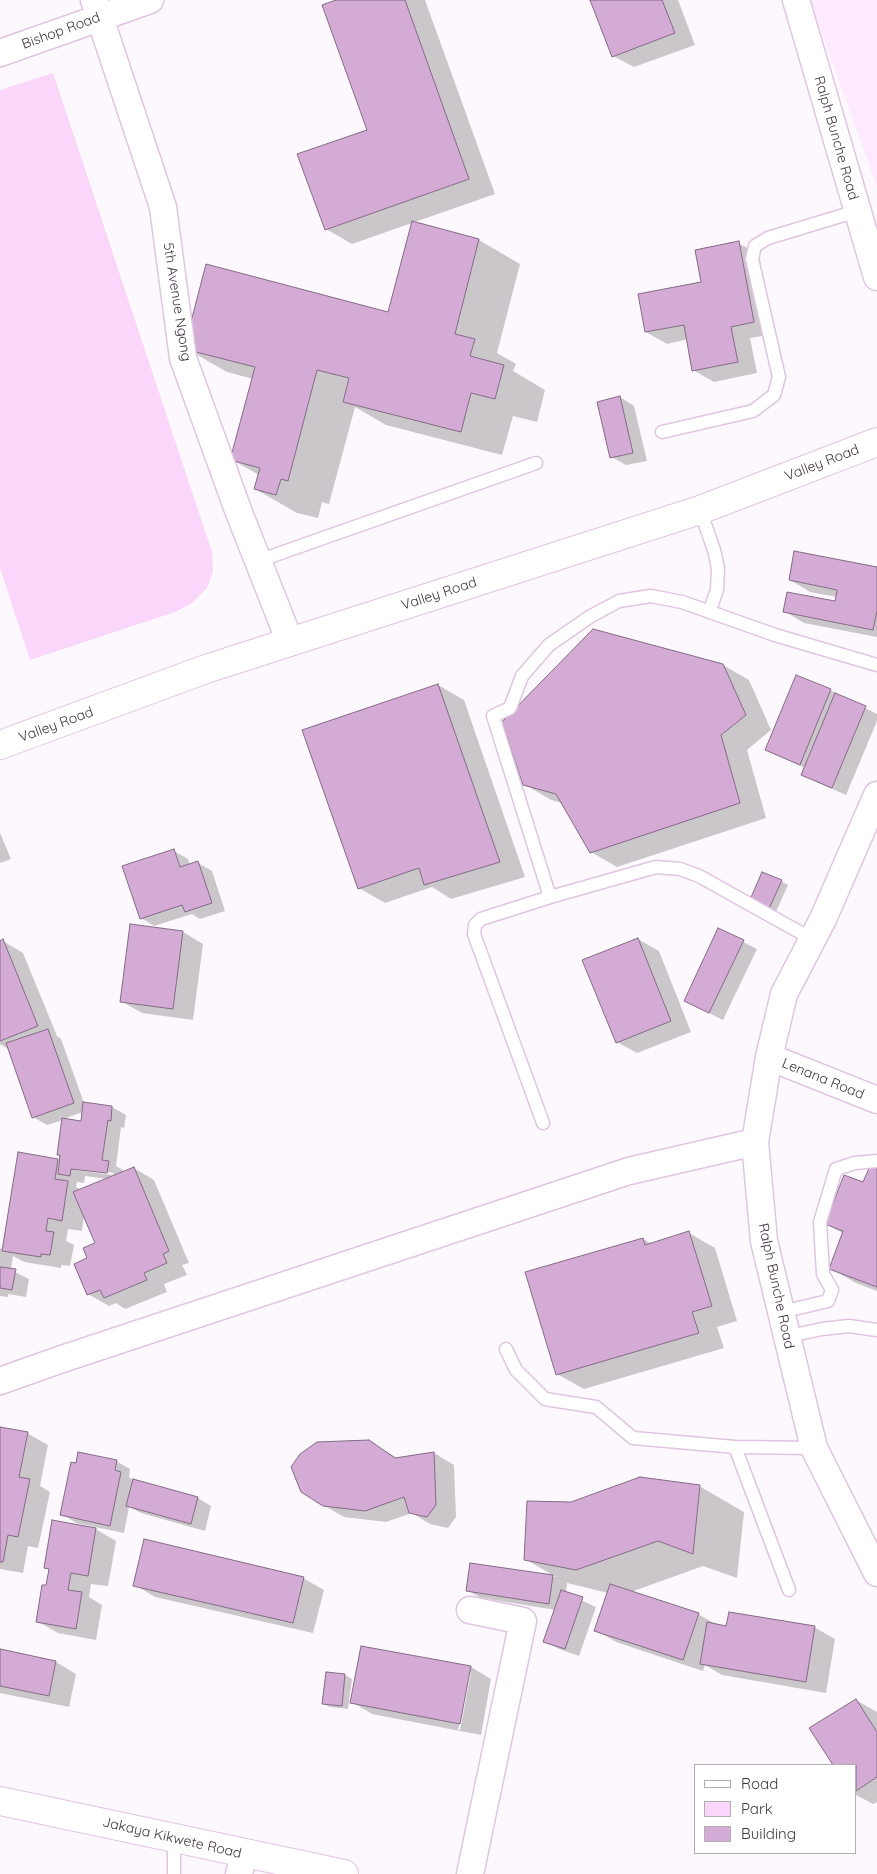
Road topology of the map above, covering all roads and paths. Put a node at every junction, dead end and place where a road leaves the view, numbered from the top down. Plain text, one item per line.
1 (150, 0) edge
2 (796, 0) edge
3 (97, 8) edge
4 (0, 53) edge
5 (857, 211) junction
6 (877, 276) edge
7 (662, 432) dead end
8 (877, 442) edge
9 (536, 463) dead end
10 (700, 510) junction
11 (258, 561) junction
12 (709, 612) junction
13 (287, 635) junction
14 (877, 665) edge
15 (0, 745) edge
16 (877, 795) edge
17 (550, 897) junction
18 (812, 939) junction
19 (768, 1057) junction
20 (877, 1100) edge
21 (544, 1123) dead end
22 (755, 1142) junction
23 (877, 1161) edge
24 (783, 1324) junction
25 (877, 1330) edge
26 (506, 1349) dead end
27 (0, 1382) edge
28 (735, 1447) junction
29 (814, 1448) junction
30 (877, 1573) edge
31 (789, 1590) dead end
32 (470, 1610) dead end
33 (0, 1801) edge
34 (174, 1838) junction
35 (242, 1864) edge
36 (174, 1874) edge
37 (344, 1874) edge
38 (470, 1874) edge

1 - 3 street, Bishop Road
2 - 5 street, Ralph Bunche Road
3 - 4 street, Bishop Road
3 - 11 street, 5th Avenue Ngong
5 - 6 street, Ralph Bunche Road
5 - 7 lane
8 - 10 main road, Valley Road
9 - 11 lane
10 - 12 lane
10 - 13 main road, Valley Road
11 - 13 street, 5th Avenue Ngong
12 - 14 lane
12 - 17 lane
13 - 15 main road, Valley Road
16 - 18 street, Ralph Bunche Road
17 - 18 lane
17 - 21 lane
18 - 19 street, Ralph Bunche Road
19 - 20 street, Lenana Road
19 - 22 street, Ralph Bunche Road
22 - 24 street, Ralph Bunche Road
22 - 27 street
23 - 24 lane
24 - 25 lane
24 - 29 street, Ralph Bunche Road
26 - 28 lane
28 - 29 lane
28 - 31 lane
29 - 30 street, Ralph Bunche Road
32 - 38 street
33 - 34 main road, Jakaya Kikwete Road
34 - 35 main road, Jakaya Kikwete Road
34 - 36 lane
35 - 37 main road, Jakaya Kikwete Road

